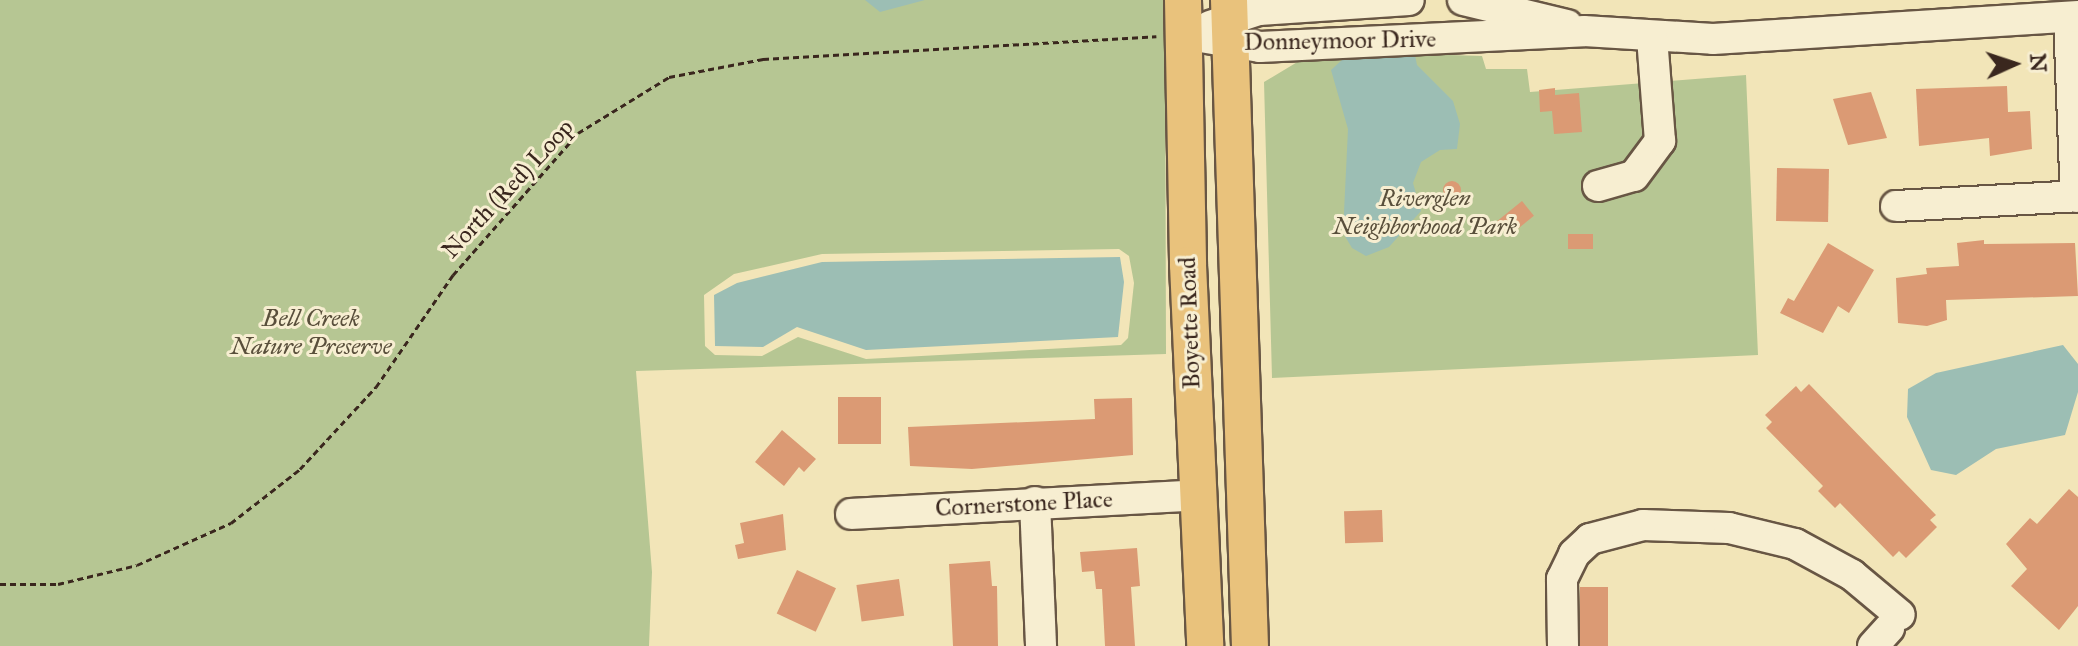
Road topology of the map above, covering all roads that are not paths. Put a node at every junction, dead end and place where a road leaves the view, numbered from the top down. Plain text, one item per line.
1 (1409, 0) edge
2 (1463, 0) edge
3 (1470, 0) edge
4 (1363, 2) edge
5 (2073, 17) edge
6 (1230, 21) edge
7 (1172, 24) edge
8 (1584, 31) junction
9 (1652, 38) junction
10 (1598, 186) dead end
11 (2077, 196) edge
12 (1896, 206) dead end
13 (1197, 495) junction
14 (1035, 502) junction
15 (851, 514) dead end
16 (1887, 630) edge
17 (1041, 646) edge
18 (1205, 646) edge
19 (1250, 646) edge
20 (1563, 646) edge

1 - 4 street, Donneymoor Drive
2 - 3 street, Donneymoor Drive
3 - 8 street, Donneymoor Drive
4 - 6 street, Donneymoor Drive
5 - 9 street, Donneymoor Drive
5 - 11 street
6 - 7 street, Donneymoor Drive
6 - 8 street, Donneymoor Drive
6 - 19 main road, Boyette Road
7 - 13 main road, Boyette Road
8 - 9 street, Donneymoor Drive
9 - 10 street
11 - 12 street
13 - 14 street, Cornerstone Place
13 - 18 main road, Boyette Road
14 - 15 street, Cornerstone Place
14 - 17 street
16 - 20 street

